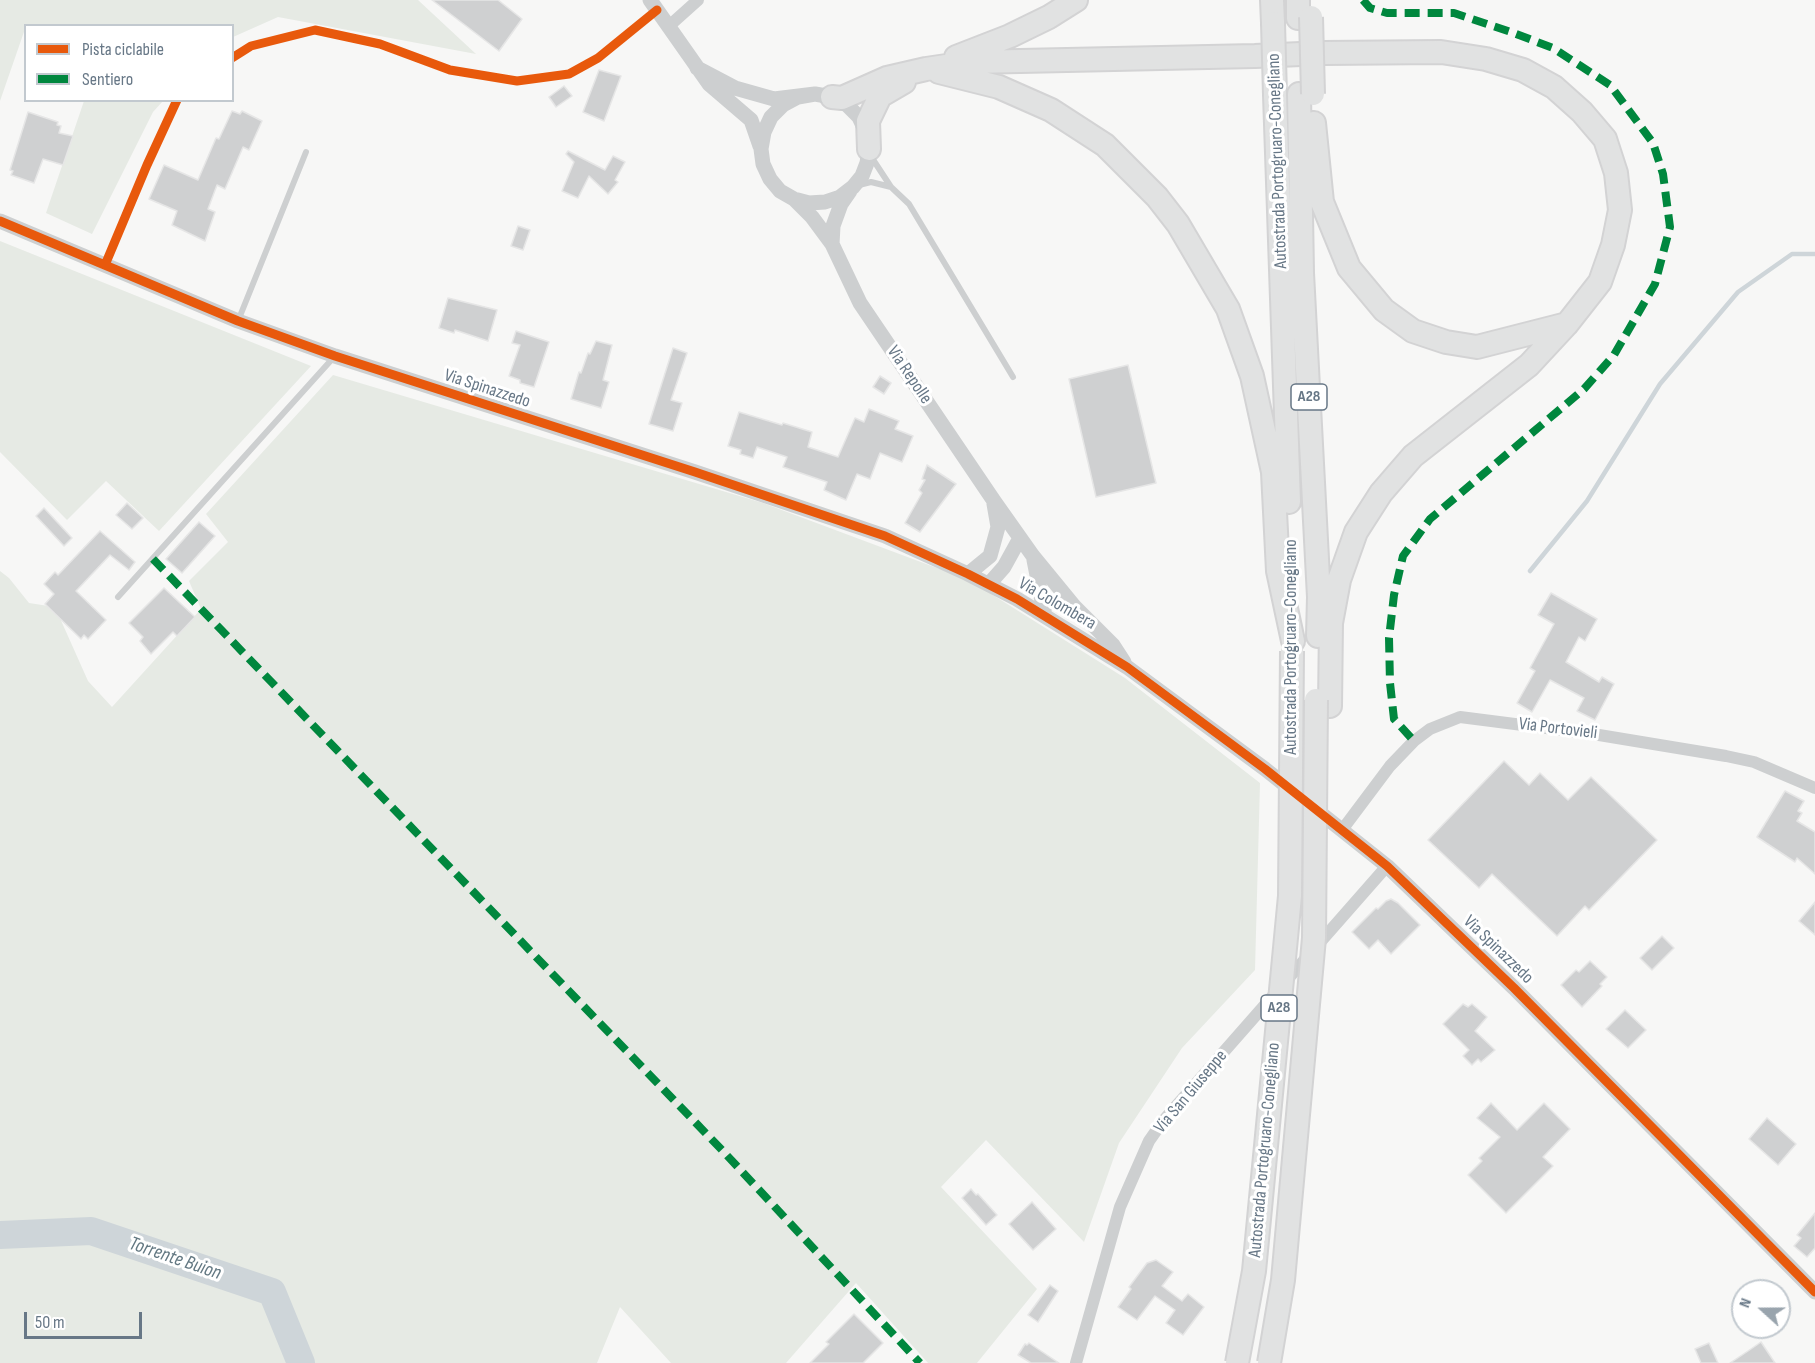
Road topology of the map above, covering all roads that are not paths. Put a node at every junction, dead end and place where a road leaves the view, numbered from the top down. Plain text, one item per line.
1 (650, 0) edge
2 (698, 0) edge
3 (1076, 0) edge
4 (1272, 0) edge
5 (1304, 9) edge
6 (669, 26) junction
7 (697, 68) junction
8 (926, 69) junction
9 (1306, 94) junction
10 (823, 96) junction
11 (761, 149) junction
12 (869, 149) junction
13 (306, 152) dead end
14 (853, 187) junction
15 (891, 187) junction
16 (794, 199) junction
17 (0, 221) edge
18 (832, 244) junction
19 (238, 321) junction
20 (1567, 324) junction
21 (335, 356) junction
22 (1013, 376) dead end
23 (994, 501) junction
24 (1020, 538) junction
25 (1033, 556) junction
26 (968, 574) junction
27 (988, 584) junction
28 (118, 597) dead end
29 (1045, 616) junction
30 (1293, 646) junction
31 (1127, 667) junction
32 (1323, 703) junction
33 (1815, 788) edge
34 (1342, 830) junction
35 (1387, 866) junction
36 (1815, 1292) edge
37 (1076, 1363) edge
38 (1237, 1363) edge
39 (1269, 1363) edge

1 - 6 street, Via Repolle
2 - 6 street
3 - 8 highway
4 - 30 highway, Autostrada Portogruaro-Conegliano / A28, bridge
5 - 9 highway, Autostrada Portogruaro-Conegliano / A28
6 - 7 street, Via Repolle
7 - 10 street, Via Repolle
7 - 11 street, Via Repolle
8 - 10 highway
8 - 12 highway
8 - 20 highway
8 - 30 highway
9 - 20 highway
9 - 32 highway, Autostrada Portogruaro-Conegliano / A28
10 - 11 street
10 - 12 street
11 - 16 street, Via Repolle
12 - 14 street
12 - 15 lane
13 - 19 lane
14 - 15 lane
14 - 16 street
14 - 18 street
15 - 22 lane
16 - 18 street, Via Repolle
17 - 19 street, Via Spinazzedo
18 - 23 street, Via Repolle
19 - 21 street, Via Spinazzedo
20 - 32 highway
21 - 26 street, Via Spinazzedo
21 - 28 lane
23 - 24 street, Via Repolle
23 - 26 street, Via Repolle
24 - 25 street, Via Repolle
24 - 27 street
25 - 29 street, Via Repolle
25 - 31 street, Via Repolle
26 - 27 street, Via Colombera
27 - 29 street, Via Colombera
29 - 31 street, Via Colombera
30 - 38 highway, Autostrada Portogruaro-Conegliano / A28, bridge
31 - 34 street, Via Spinazzedo
32 - 39 highway, Autostrada Portogruaro-Conegliano / A28, bridge
33 - 34 street, Via Portovieli
34 - 35 street, Via Spinazzedo
35 - 36 street, Via Spinazzedo
35 - 37 street, Via San Giuseppe

